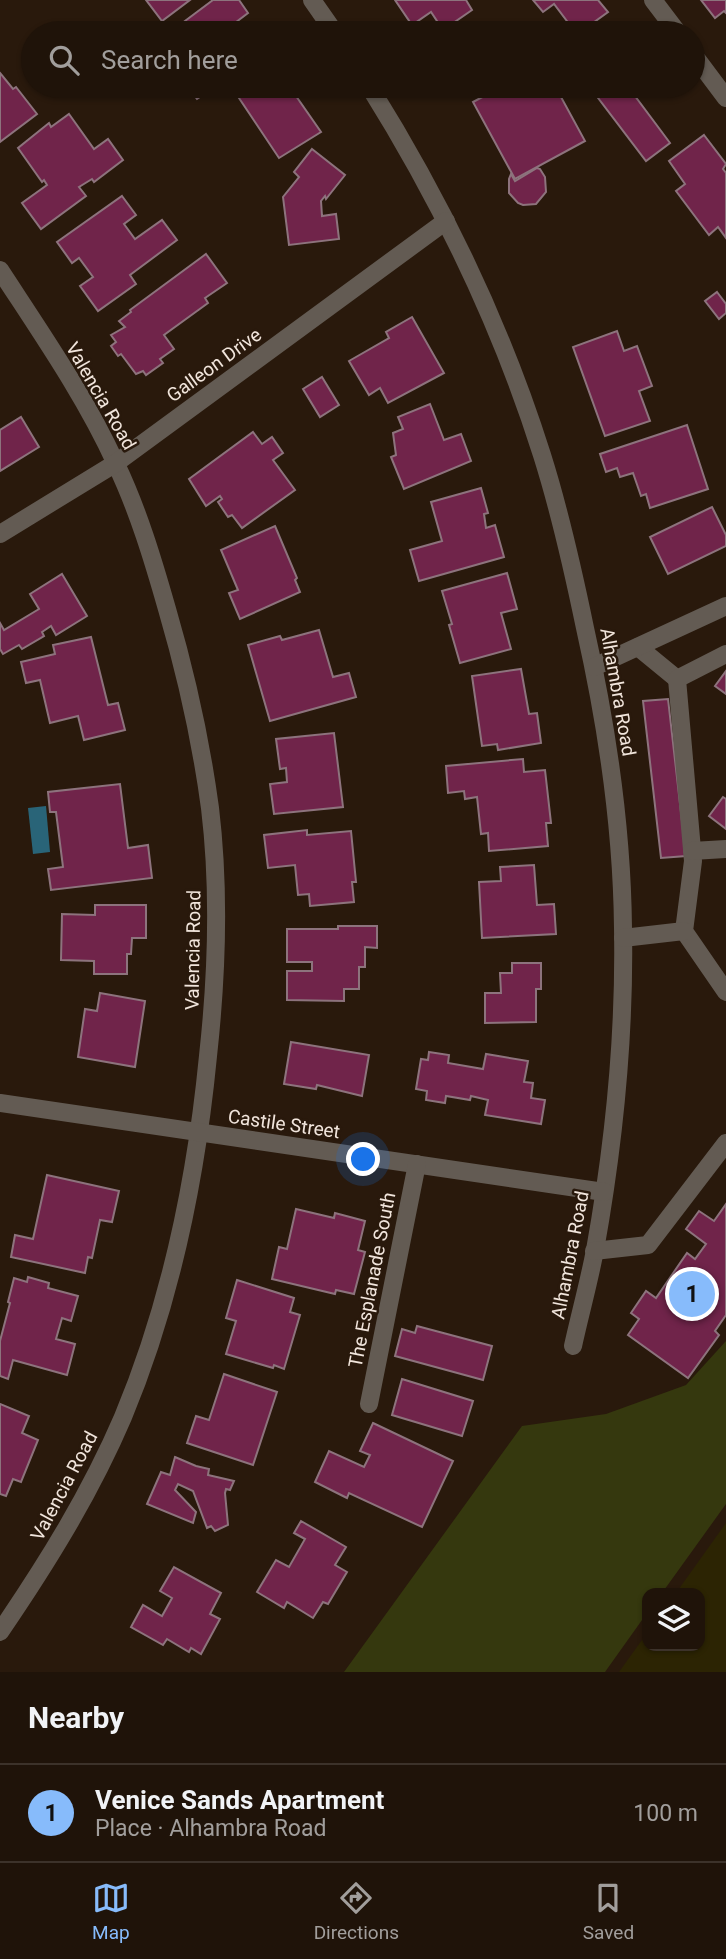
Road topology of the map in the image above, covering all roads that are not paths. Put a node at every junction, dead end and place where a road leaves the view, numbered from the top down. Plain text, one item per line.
1 (312, 0) edge
2 (653, 0) edge
3 (327, 21) edge
4 (669, 21) edge
5 (705, 70) edge
6 (376, 98) edge
7 (726, 98) edge
8 (446, 221) junction
9 (0, 270) edge
10 (116, 463) junction
11 (0, 534) edge
12 (726, 606) edge
13 (638, 647) junction
14 (726, 654) edge
15 (594, 667) junction
16 (677, 678) junction
17 (726, 849) edge
18 (692, 851) junction
19 (684, 931) junction
20 (623, 938) junction
21 (726, 992) edge
22 (0, 1103) edge
23 (201, 1133) junction
24 (726, 1143) edge
25 (417, 1164) junction
26 (604, 1192) junction
27 (594, 1251) junction
28 (573, 1346) dead end
29 (369, 1404) dead end
30 (0, 1632) edge

1 - 3 street
2 - 4 street
5 - 7 street
6 - 8 street, Alhambra Road
8 - 10 street, Galleon Drive
8 - 15 street, Alhambra Road
9 - 10 street, Valencia Road
10 - 11 street, Galleon Drive
10 - 23 street, Valencia Road
12 - 13 street
13 - 15 street
13 - 16 street
14 - 16 street
15 - 20 street, Alhambra Road
16 - 18 street
17 - 18 street
18 - 19 street
19 - 20 street
19 - 21 street
20 - 26 street, Alhambra Road
22 - 23 street, Castile Street
23 - 25 street, Castile Street
23 - 30 street, Valencia Road
24 - 27 street
25 - 26 street, Castile Street
25 - 29 street, The Esplanade South
26 - 27 street, Alhambra Road
27 - 28 street, Alhambra Road

